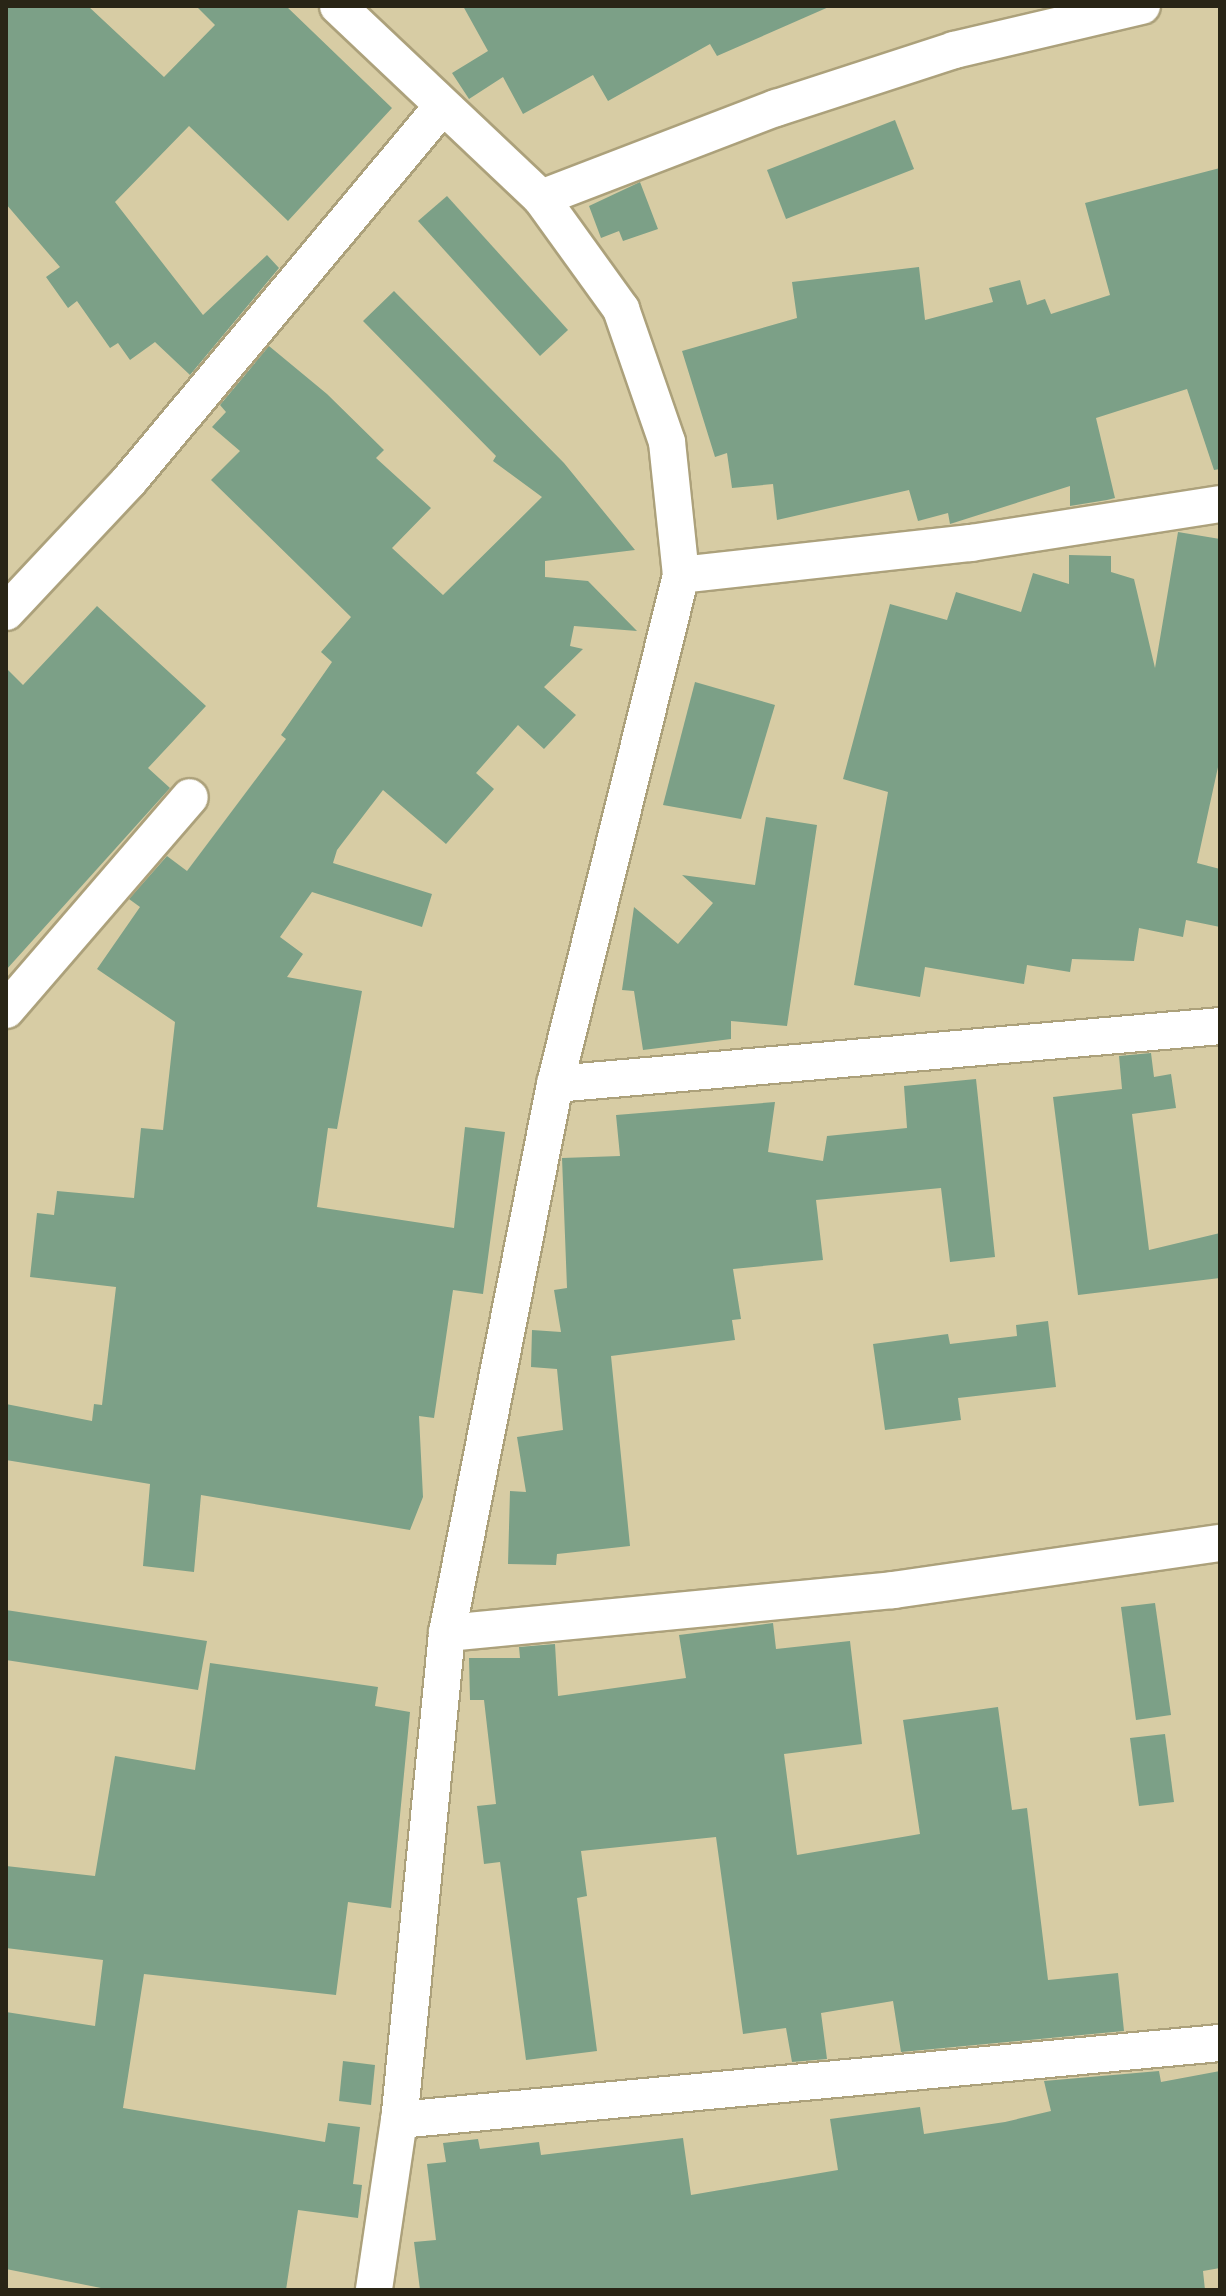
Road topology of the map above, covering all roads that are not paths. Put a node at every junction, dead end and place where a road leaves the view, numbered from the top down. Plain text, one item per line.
1 (338, 6) edge
2 (1142, 6) edge
3 (442, 106) junction
4 (541, 198) junction
5 (1220, 504) edge
6 (681, 575) junction
7 (6, 612) edge
8 (190, 797) dead end
9 (6, 1010) edge
10 (1220, 1026) edge
11 (555, 1084) junction
12 (1220, 1543) edge
13 (447, 1633) junction
14 (1220, 2043) edge
15 (399, 2120) junction
16 (374, 2290) edge

1 - 3 street
2 - 4 street
3 - 4 street
3 - 7 street
4 - 6 street
5 - 6 street
6 - 11 street
8 - 9 street
10 - 11 street
11 - 13 street
12 - 13 street
13 - 15 street
14 - 15 street
15 - 16 street

